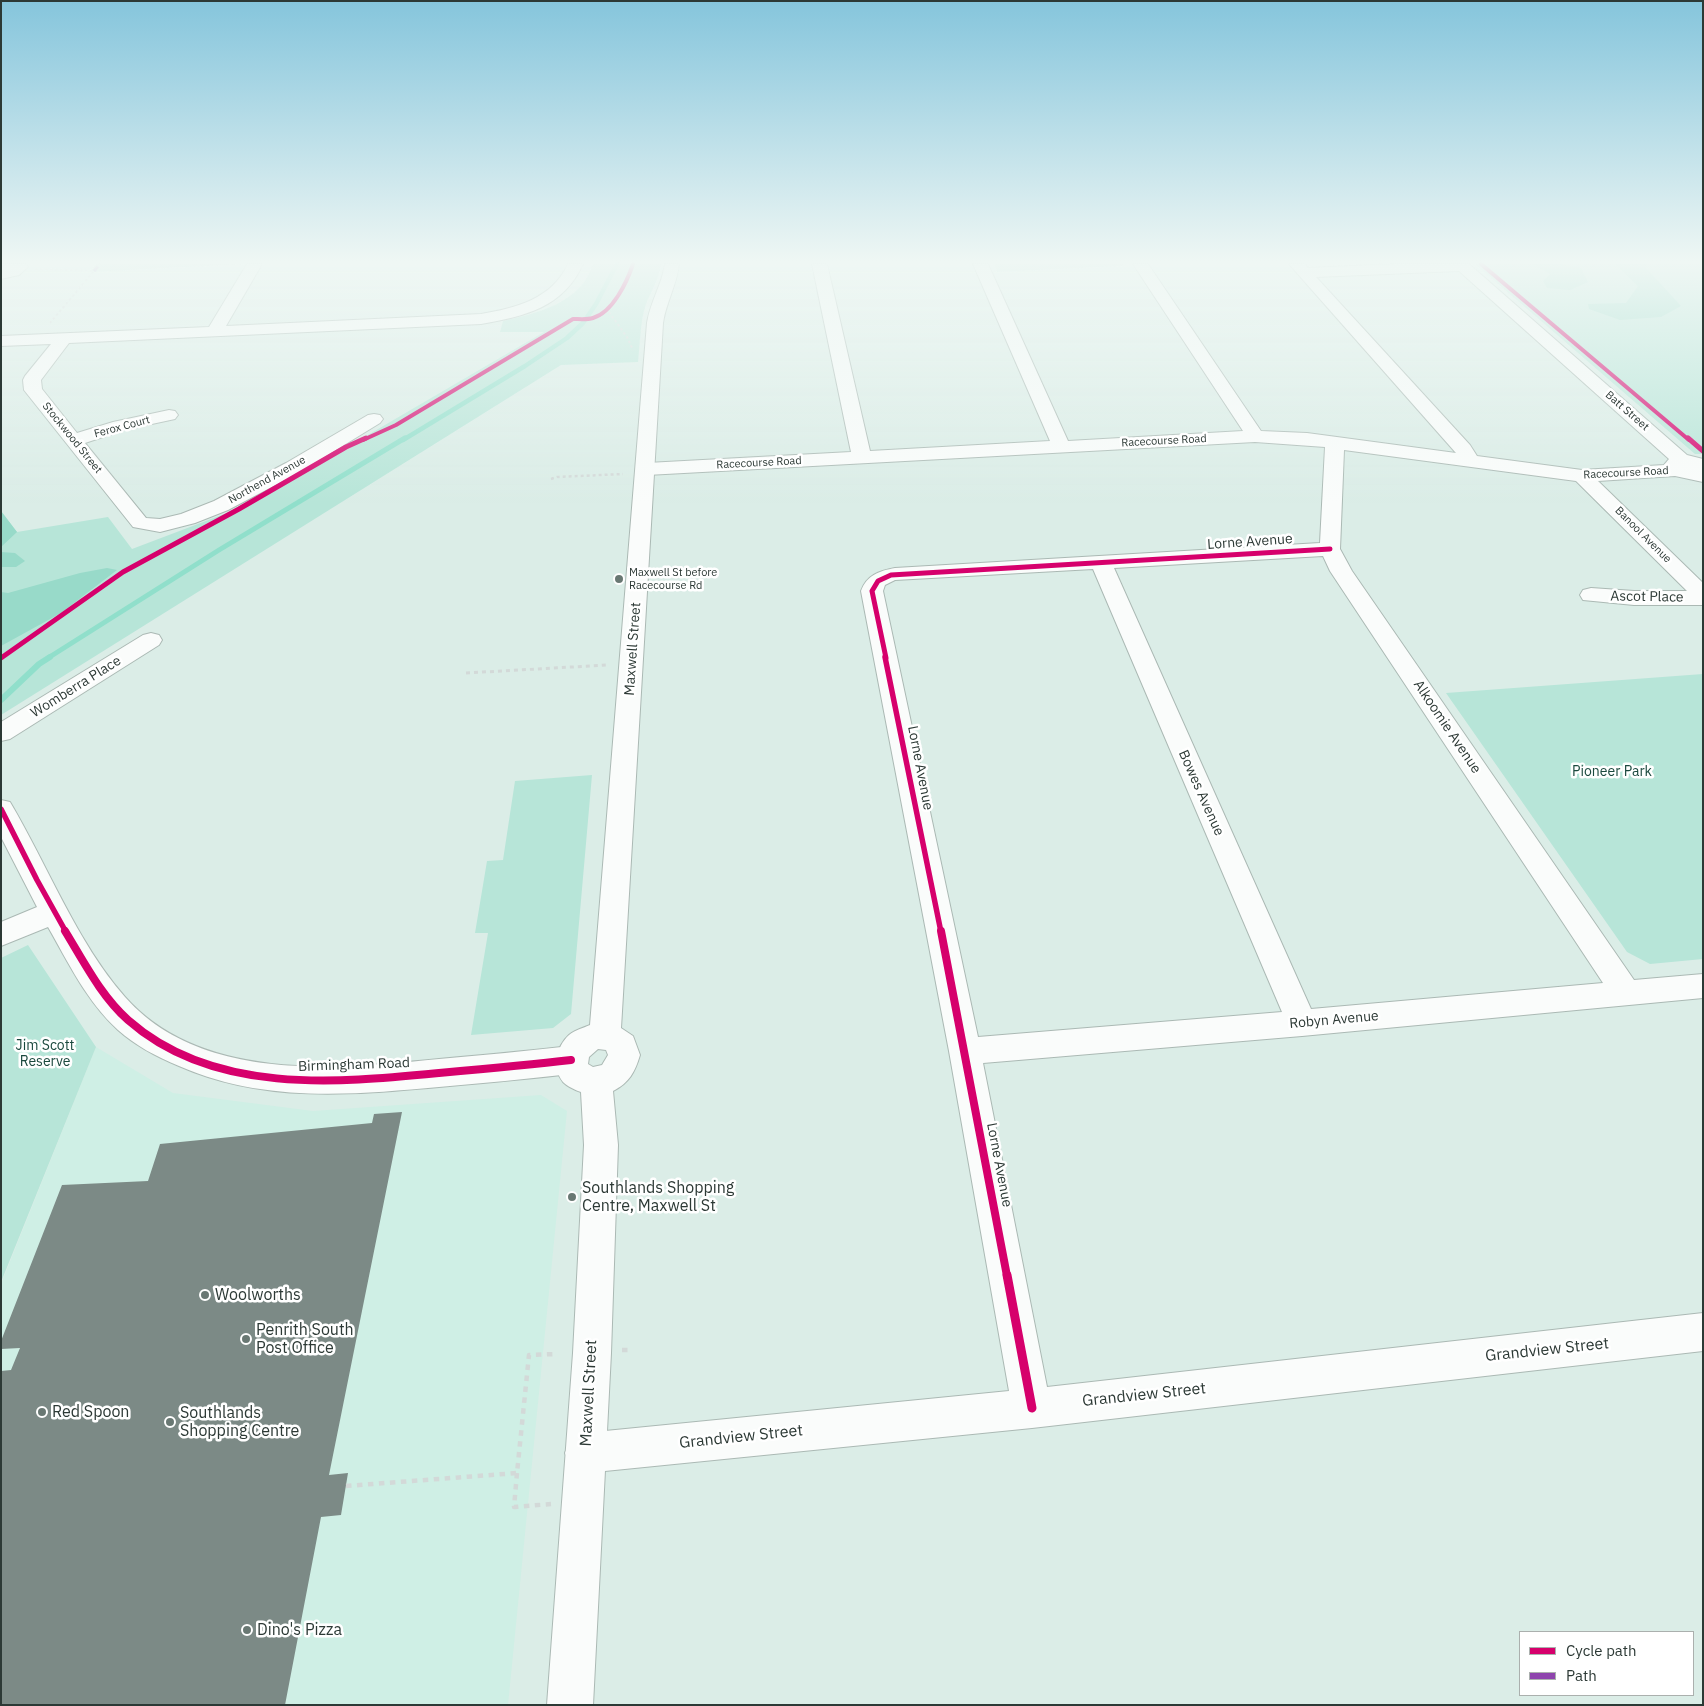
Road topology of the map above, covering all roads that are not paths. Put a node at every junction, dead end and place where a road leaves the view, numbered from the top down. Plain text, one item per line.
1 (58, 344) edge
2 (654, 344) edge
3 (837, 344) edge
4 (1016, 344) edge
5 (1193, 344) edge
6 (1368, 344) edge
7 (1547, 344) edge
8 (169, 416) dead end
9 (374, 419) dead end
10 (1255, 436) junction
11 (74, 440) junction
12 (1335, 443) junction
13 (1062, 446) junction
14 (862, 457) junction
15 (1470, 462) junction
16 (1680, 465) junction
17 (1703, 465) edge
18 (635, 472) junction
19 (1582, 476) junction
20 (1703, 476) edge
21 (155, 527) joint
22 (1330, 549) junction
23 (1101, 564) junction
24 (1591, 595) dead end
25 (1703, 596) edge
26 (151, 640) dead end
27 (1, 733) edge
28 (1, 809) edge
29 (53, 912) junction
30 (1, 935) edge
31 (1703, 986) edge
32 (1626, 992) junction
33 (1302, 1023) junction
34 (605, 1036) junction
35 (965, 1051) junction
36 (583, 1071) junction
37 (1703, 1332) edge
38 (1032, 1408) junction
39 (585, 1453) junction
40 (570, 1705) edge

1 - 11 street, Stockwood Street
2 - 18 street, Maxwell Street
3 - 14 street
4 - 13 street
5 - 10 street
6 - 15 street
7 - 16 street, Batt Street
8 - 11 street, Ferox Court
9 - 21 street, Northend Avenue
10 - 12 street, Racecourse Road
10 - 13 street, Racecourse Road
11 - 21 street, Stockwood Street
12 - 15 street, Racecourse Road
12 - 22 street, Alkoomie Avenue
13 - 14 street, Racecourse Road
14 - 18 street, Racecourse Road
15 - 19 street, Racecourse Road
16 - 17 street
16 - 19 street, Racecourse Road
16 - 20 street
18 - 34 street, Maxwell Street
19 - 25 street, Banool Avenue
22 - 23 street, Lorne Avenue
22 - 32 street, Alkoomie Avenue
23 - 33 street, Bowes Avenue
23 - 35 street, Lorne Avenue
24 - 25 street, Ascot Place
26 - 27 street, Womberra Place
28 - 29 street, Birmingham Road
29 - 30 street
29 - 36 street, Birmingham Road
31 - 32 street, Robyn Avenue
32 - 33 street, Robyn Avenue
33 - 35 street, Robyn Avenue
34 - 36 street
34 - 36 street
35 - 38 street, Lorne Avenue
36 - 39 street, Maxwell Street
37 - 38 street, Grandview Street
38 - 39 street, Grandview Street
39 - 40 street, Maxwell Street

